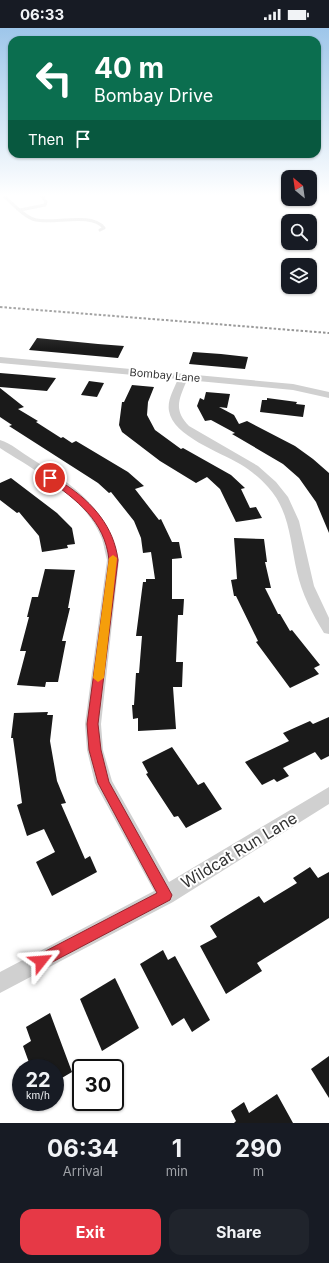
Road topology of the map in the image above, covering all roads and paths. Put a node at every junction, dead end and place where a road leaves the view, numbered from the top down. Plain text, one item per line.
1 (0, 360) edge
2 (184, 377) junction
3 (329, 395) edge
4 (0, 443) edge
5 (329, 629) edge
6 (329, 795) edge
7 (166, 895) junction
8 (0, 983) edge

1 - 2 street, Bombay Lane
2 - 3 street, Bombay Lane
2 - 5 street
4 - 7 street
6 - 7 street, Wildcat Run Lane
7 - 8 street, Wildcat Run Lane

